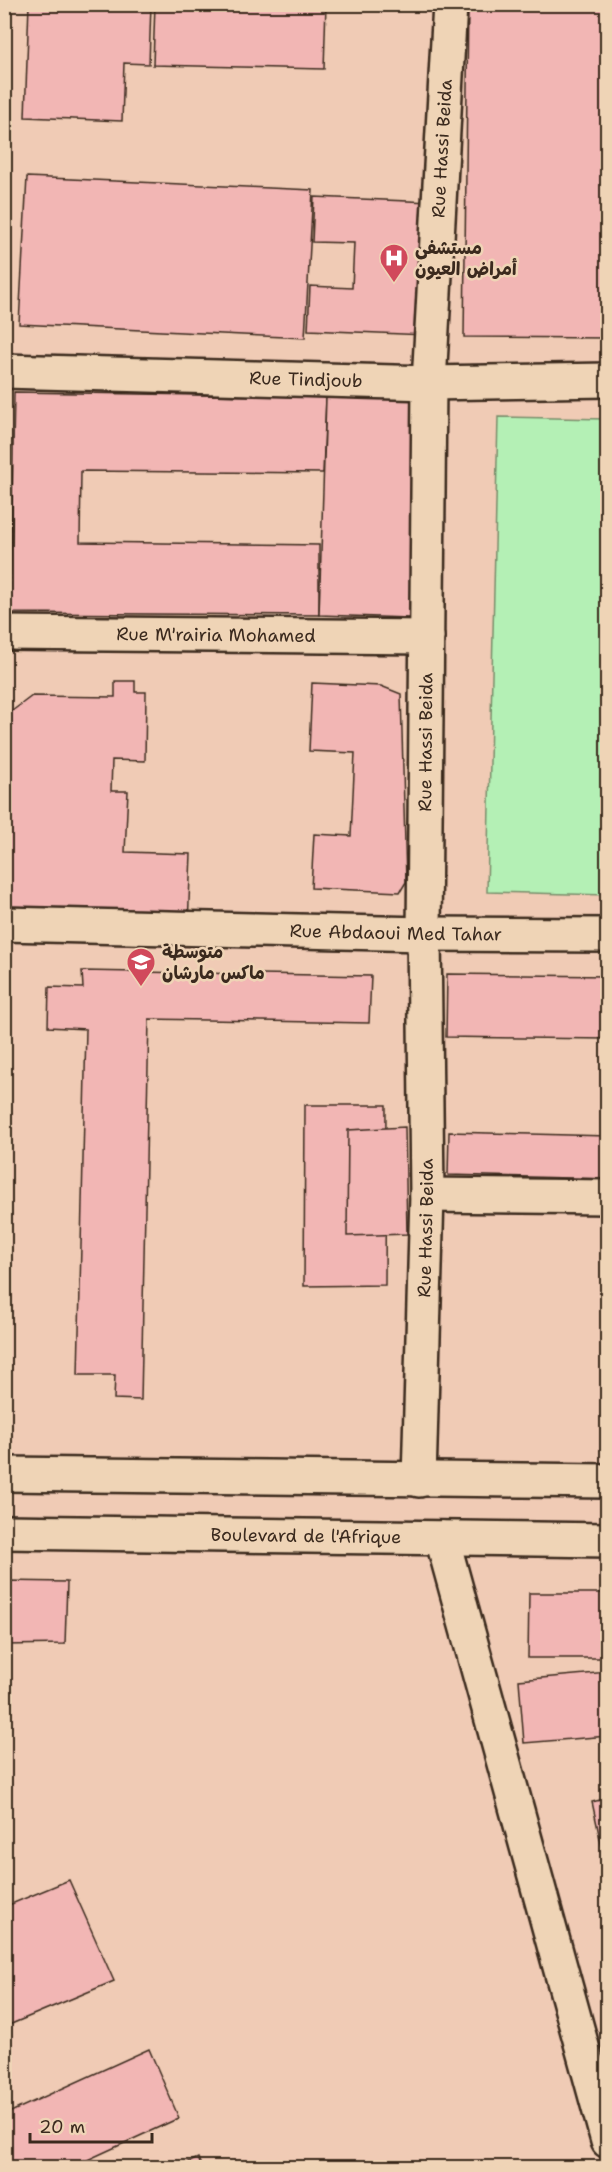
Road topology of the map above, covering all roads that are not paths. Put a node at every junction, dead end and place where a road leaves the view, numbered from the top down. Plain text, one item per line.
1 (450, 4) edge
2 (4, 371) edge
3 (608, 380) edge
4 (429, 383) junction
5 (4, 633) edge
6 (427, 637) junction
7 (4, 924) edge
8 (424, 934) junction
9 (608, 935) edge
10 (427, 1195) junction
11 (608, 1197) edge
12 (4, 1474) edge
13 (419, 1480) junction
14 (608, 1481) edge
15 (4, 1532) edge
16 (442, 1538) junction
17 (608, 1540) edge
18 (608, 2141) edge

1 - 4 street, Rue Hassi Beida
2 - 4 street, Rue Tindjoub
3 - 4 street, Rue Tindjoub
4 - 6 street, Rue Hassi Beida
5 - 6 street, Rue M'rairia Mohamed
6 - 8 street, Rue Hassi Beida
7 - 8 street, Rue Abdaoui Med Tahar
8 - 9 street, Rue Abdaoui Med Tahar
8 - 10 street, Rue Hassi Beida
10 - 11 street
10 - 13 street, Rue Hassi Beida
12 - 13 street
13 - 14 street
15 - 16 street, Boulevard de l'Afrique
16 - 17 street, Boulevard de l'Afrique
16 - 18 street

